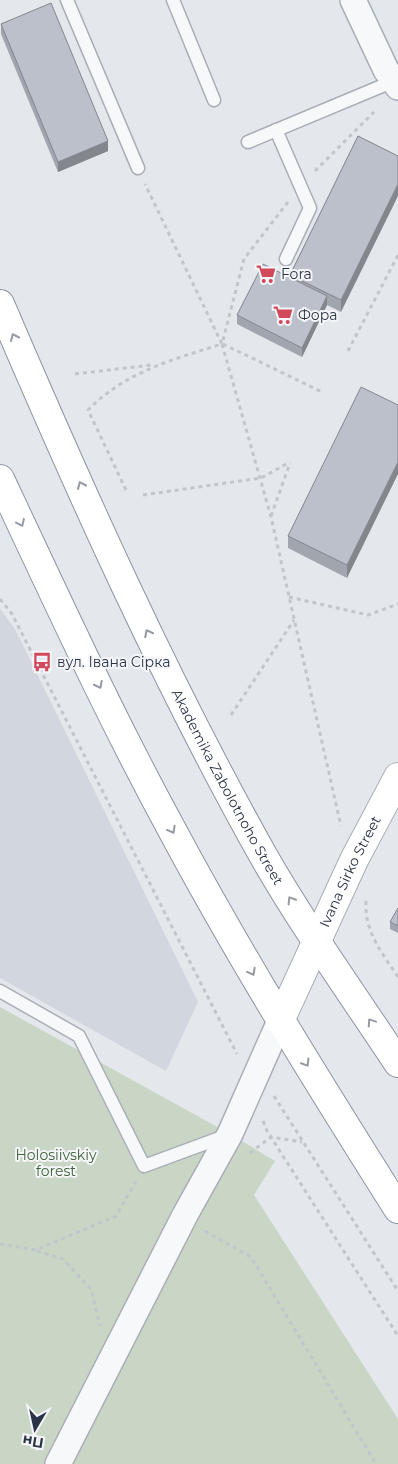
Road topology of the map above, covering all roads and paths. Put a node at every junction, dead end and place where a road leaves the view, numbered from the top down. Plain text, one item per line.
1 (67, 0) edge
2 (173, 0) edge
3 (353, 0) edge
4 (398, 47) edge
5 (392, 79) edge
6 (214, 100) dead end
7 (276, 130) junction
8 (248, 142) dead end
9 (138, 168) joint
10 (398, 255) edge
11 (286, 259) dead end
12 (396, 261) edge
13 (0, 304) edge
14 (222, 344) junction
15 (348, 351) dead end
16 (154, 365) junction
17 (75, 374) dead end
18 (322, 392) dead end
19 (260, 478) junction
20 (0, 479) edge
21 (126, 490) dead end
22 (143, 495) dead end
23 (271, 517) junction
24 (289, 597) junction
25 (0, 599) edge
26 (398, 604) edge
27 (294, 619) junction
28 (231, 715) dead end
29 (398, 777) edge
30 (342, 828) dead end
31 (354, 860) junction
32 (317, 941) junction
33 (398, 977) edge
34 (0, 992) edge
35 (280, 1022) junction
36 (398, 1063) edge
37 (254, 1080) junction
38 (230, 1134) junction
39 (144, 1166) junction
40 (398, 1209) edge
41 (185, 1215) junction
42 (0, 1244) edge
43 (36, 1250) junction
44 (398, 1291) edge
45 (398, 1336) edge
46 (109, 1361) junction
47 (58, 1464) edge
48 (376, 1464) edge

1 - 9 lane
2 - 6 lane
3 - 5 street
4 - 5 street
5 - 7 lane
7 - 8 lane
7 - 11 lane
9 - 14 path
10 - 12 path
12 - 15 path
32 -> 13 main road, Akademika Zabolotnoho Street
14 - 16 path
14 - 18 path
14 - 19 path
16 - 17 path
16 - 21 path
19 - 22 path
19 - 23 path
19 - 23 path
20 -> 35 main road
23 - 24 path
24 - 26 path
24 - 27 path
25 - 37 path
27 - 28 path
27 - 30 path
29 - 31 main road, Ivana Sirko Street
31 - 32 main road, Ivana Sirko Street
31 - 33 path
32 - 35 main road, Ivana Sirko Street
36 -> 32 main road, Akademika Zabolotnoho Street
34 - 39 lane
35 - 37 street
35 -> 40 main road
37 - 38 street
37 - 44 path
37 - 45 path
38 - 39 lane
38 - 41 street
39 - 43 path
41 - 46 street
41 - 48 path
42 - 43 path
43 - 46 path
46 - 47 street

